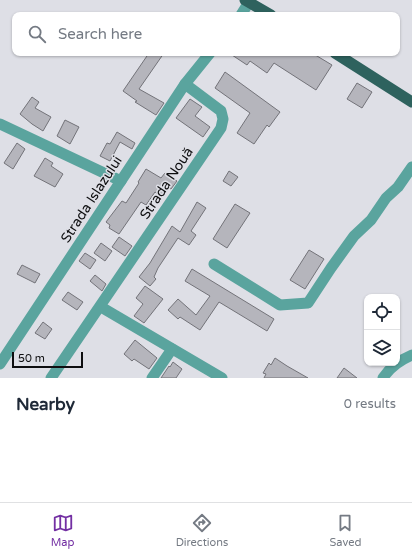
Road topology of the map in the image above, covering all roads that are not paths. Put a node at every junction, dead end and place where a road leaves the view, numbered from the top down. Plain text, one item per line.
1 (247, 1) edge
2 (242, 12) edge
3 (266, 12) edge
4 (208, 56) edge
5 (340, 56) edge
6 (185, 84) junction
7 (412, 102) edge
8 (0, 124) edge
9 (412, 167) edge
10 (121, 180) junction
11 (214, 264) dead end
12 (100, 307) junction
13 (172, 349) junction
14 (412, 355) edge
15 (0, 364) edge
16 (383, 377) edge
17 (51, 378) edge
18 (152, 378) edge
19 (222, 378) edge

1 - 2 street
1 - 3 main road
4 - 6 street, Strada Islazului
5 - 7 main road
6 - 10 street, Strada Islazului
6 - 12 street, Strada Nouă
8 - 10 street
9 - 11 street
10 - 15 street, Strada Islazului
12 - 13 street
12 - 17 street, Strada Nouă
13 - 18 street
13 - 19 street
14 - 16 street

